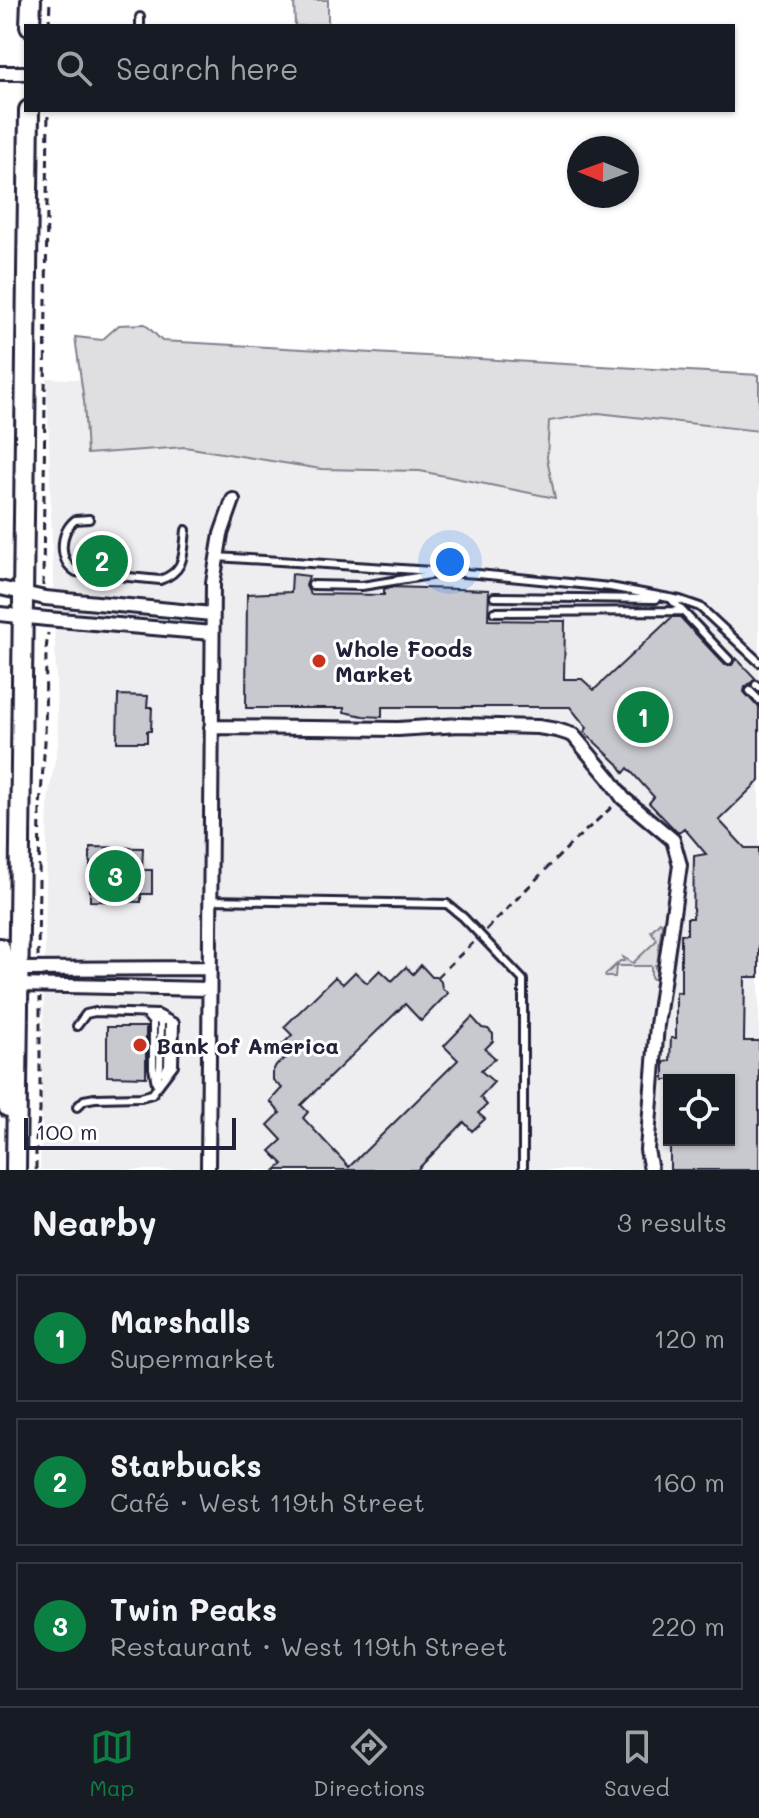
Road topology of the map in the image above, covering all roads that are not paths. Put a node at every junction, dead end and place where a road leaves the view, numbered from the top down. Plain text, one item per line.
1 (31, 0) edge
2 (140, 17) dead end
3 (30, 24) edge
4 (140, 24) edge
5 (0, 73) edge
6 (24, 73) edge
7 (29, 112) edge
8 (233, 500) dead end
9 (89, 519) dead end
10 (186, 530) dead end
11 (217, 557) junction
12 (450, 572) junction
13 (312, 585) dead end
14 (11, 590) edge
15 (494, 597) dead end
16 (670, 599) junction
17 (682, 611) junction
18 (494, 612) dead end
19 (212, 614) junction
20 (10, 615) edge
21 (212, 633) junction
22 (729, 660) dead end
23 (759, 662) edge
24 (750, 691) dead end
25 (759, 700) edge
26 (211, 727) junction
27 (210, 900) junction
28 (0, 948) edge
29 (209, 968) junction
30 (12, 980) edge
31 (209, 989) junction
32 (144, 1013) junction
33 (77, 1026) dead end
34 (157, 1087) junction
35 (77, 1107) dead end
36 (16, 1170) edge
37 (208, 1170) edge
38 (523, 1170) edge
39 (651, 1170) edge

1 - 3 main road
2 - 4 lane
5 - 6 street
7 - 14 main road
8 - 11 street
9 - 10 lane
11 - 12 lane
11 - 19 street
12 - 13 lane
12 - 16 lane
14 - 19 street
14 - 20 main road
15 - 16 lane
16 - 17 lane
16 - 23 lane
17 - 18 lane
17 - 22 lane
19 - 21 street
20 - 21 street
20 - 30 main road
21 - 26 street
24 - 25 lane
26 - 27 street
26 - 39 street
27 - 29 street
27 - 38 lane
28 - 30 main road
29 - 30 street
29 - 31 street
30 - 31 street
30 - 36 main road
31 - 37 street
32 - 33 lane
32 - 34 lane
32 - 34 lane
34 - 35 lane

